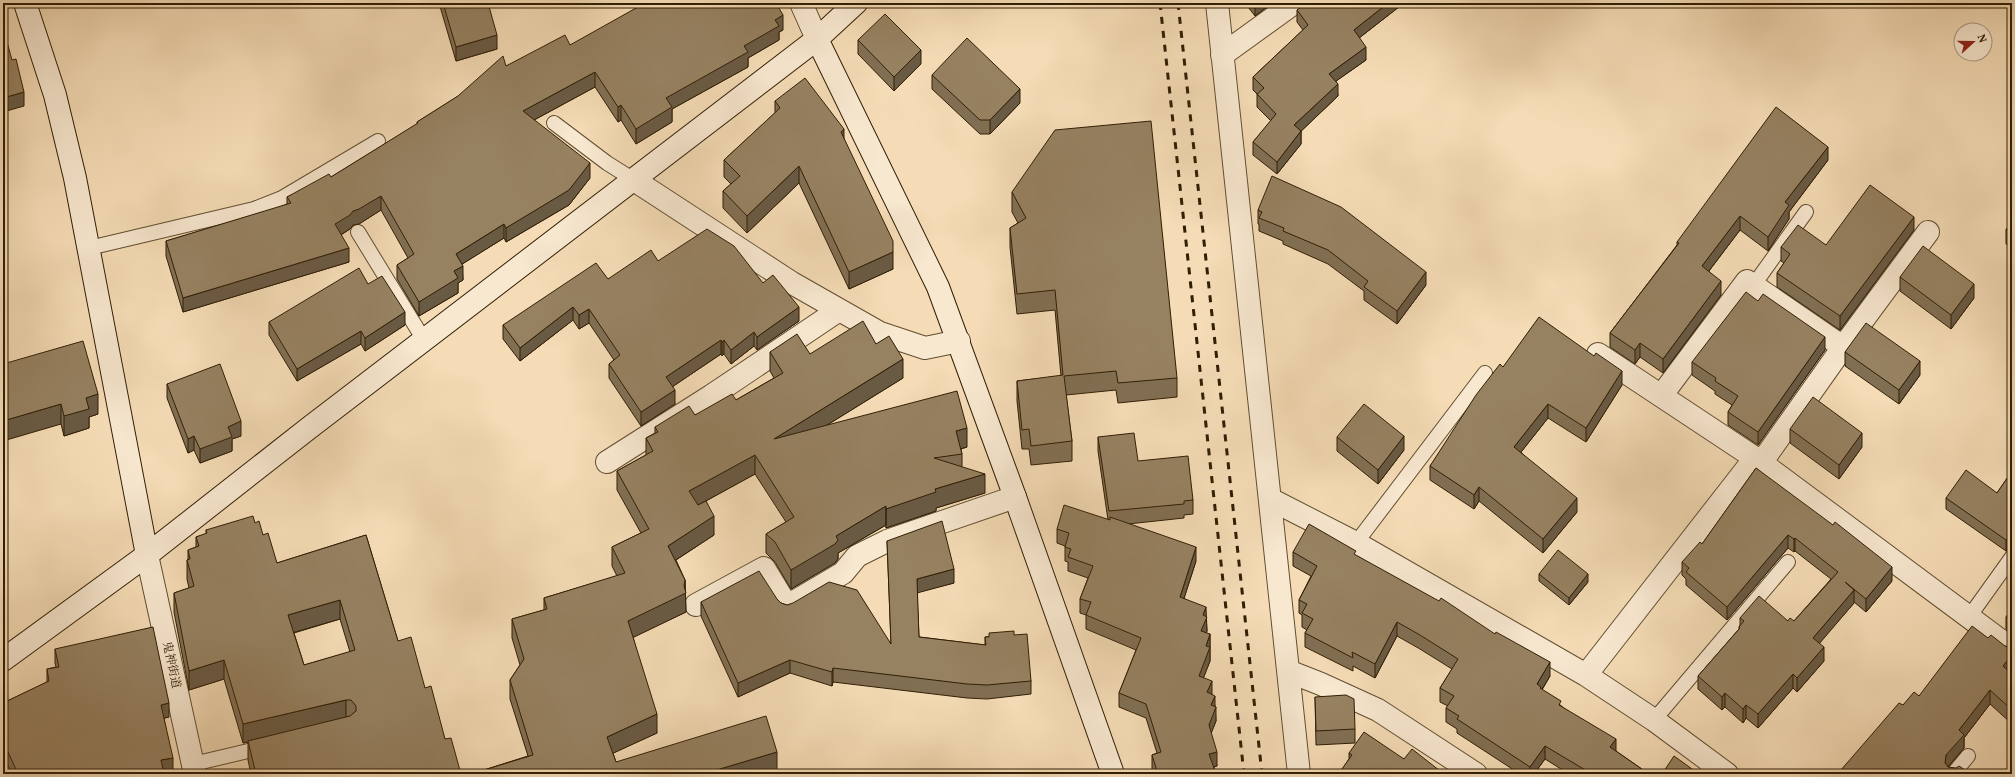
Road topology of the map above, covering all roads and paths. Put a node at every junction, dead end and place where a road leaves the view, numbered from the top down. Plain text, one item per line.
1 (25, 3) edge
2 (801, 3) edge
3 (856, 3) edge
4 (1217, 3) edge
5 (1294, 3) edge
6 (817, 39) junction
7 (1222, 55) junction
8 (554, 123) dead end
9 (378, 142) dead end
10 (634, 180) junction
11 (1806, 212) dead end
12 (358, 232) dead end
13 (1928, 232) dead end
14 (89, 248) junction
15 (1753, 286) junction
16 (839, 310) junction
17 (424, 340) junction
18 (959, 340) junction
19 (1843, 347) junction
20 (1598, 354) edge
21 (1485, 372) dead end
22 (1661, 396) junction
23 (1758, 460) junction
24 (607, 462) dead end
25 (1016, 497) junction
26 (1270, 499) junction
27 (1356, 543) junction
28 (147, 555) junction
29 (2012, 557) edge
30 (1788, 562) dead end
31 (696, 606) dead end
32 (1969, 617) junction
33 (2012, 649) edge
34 (3, 660) edge
35 (1288, 671) junction
36 (1586, 675) junction
37 (1654, 720) junction
38 (278, 744) edge
39 (1968, 756) dead end
40 (194, 769) edge
41 (1113, 774) edge
42 (1299, 774) edge
43 (1476, 774) edge
44 (1728, 774) edge
45 (1953, 774) edge

1 - 14 street, 鬼神街道
2 - 6 street
3 - 6 street
4 - 7 street
5 - 7 street
6 - 10 street
6 - 18 street
7 - 26 street
8 - 10 lane
9 - 14 lane
10 - 16 street
10 - 17 street
11 - 15 lane
12 - 17 lane
13 - 19 street
14 - 28 street, 鬼神街道
15 - 19 street
15 - 22 street
16 - 18 street
16 - 24 street
17 - 28 street
18 - 25 street
19 - 23 street
20 - 22 street
21 - 27 lane
22 - 23 street
23 - 32 street
23 - 36 street
25 - 31 street
25 - 41 street
26 - 27 street
26 - 35 street
27 - 36 street
28 - 34 street
28 - 40 street, 鬼神街道
29 - 32 lane
30 - 37 lane
32 - 33 street
35 - 42 street
35 - 43 street
36 - 37 street
37 - 44 street
38 - 40 lane
39 - 45 lane

